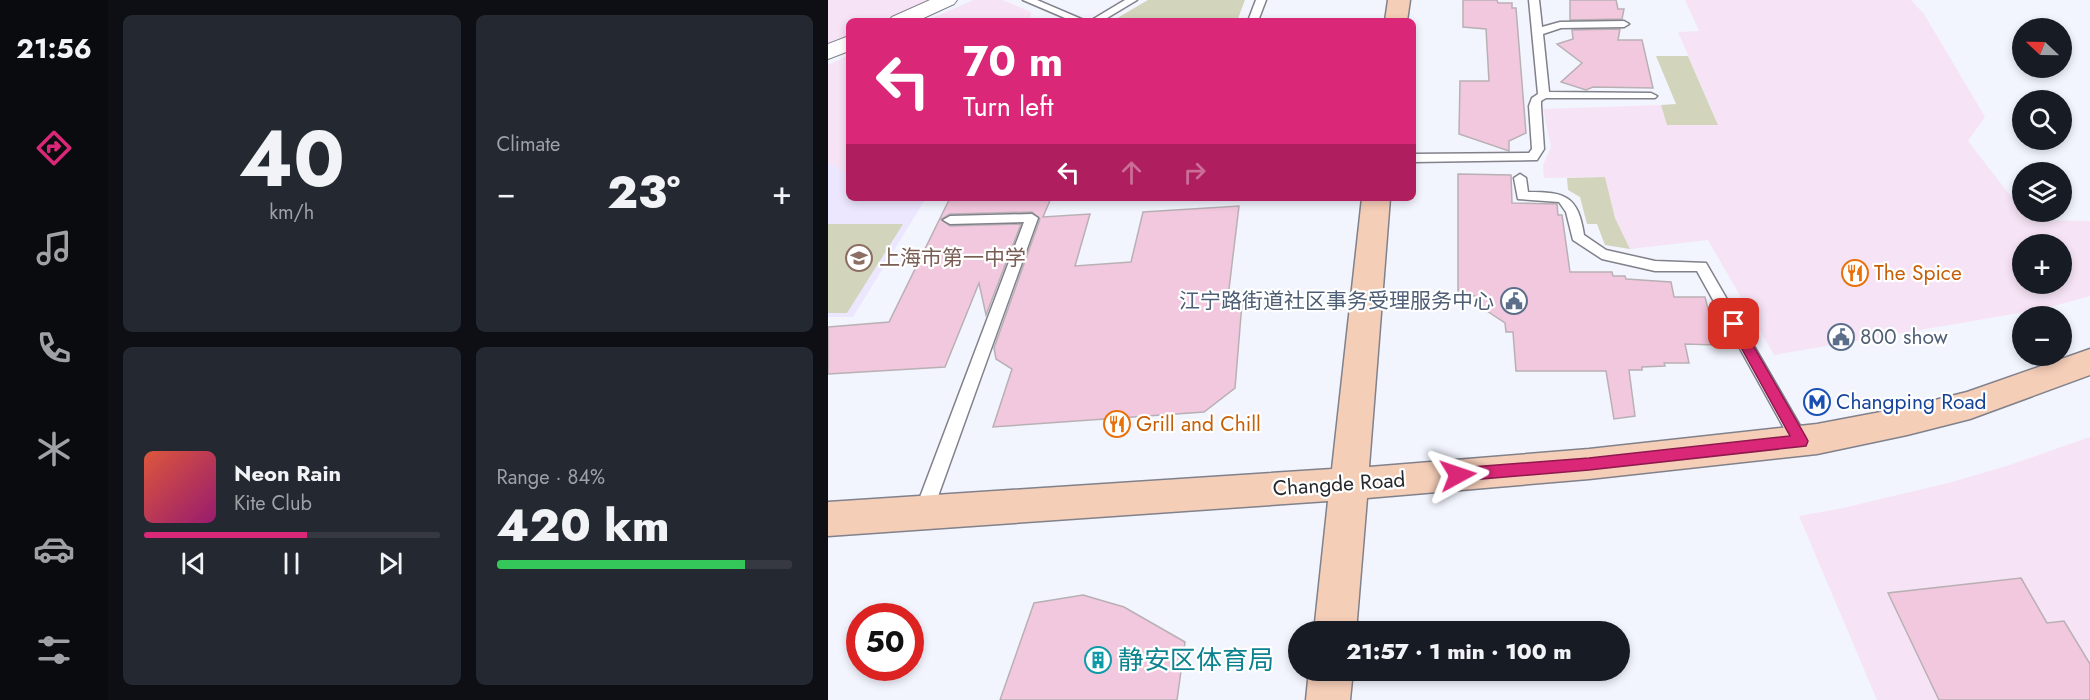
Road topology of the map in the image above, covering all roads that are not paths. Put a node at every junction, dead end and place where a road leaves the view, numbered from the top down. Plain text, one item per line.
1 (947, 0) edge
2 (1028, 0) edge
3 (1132, 0) edge
4 (1261, 0) edge
5 (1399, 0) edge
6 (1534, 0) edge
7 (906, 18) edge
8 (1073, 18) edge
9 (1100, 18) edge
10 (1254, 18) edge
11 (1396, 18) edge
12 (1624, 24) dead end
13 (1537, 32) junction
14 (846, 44) edge
15 (828, 52) edge
16 (1544, 95) junction
17 (1651, 96) dead end
18 (1416, 158) edge
19 (1520, 178) dead end
20 (1376, 201) edge
21 (950, 220) dead end
22 (2090, 362) edge
23 (1800, 441) junction
24 (1350, 484) junction
25 (923, 513) junction
26 (828, 519) edge
27 (1336, 621) edge
28 (1330, 681) edge
29 (1328, 700) edge

1 - 7 street
2 - 8 lane
3 - 9 lane
4 - 10 lane
5 - 11 main road
6 - 13 lane
12 - 13 lane
13 - 16 lane
14 - 15 street
16 - 17 lane
16 - 18 lane
19 - 23 lane
20 - 24 main road
21 - 25 lane
22 - 23 main road, Changde Road
23 - 24 main road, Changde Road
24 - 25 main road, Changde Road
24 - 27 main road
25 - 26 main road, Changde Road
28 - 29 main road

